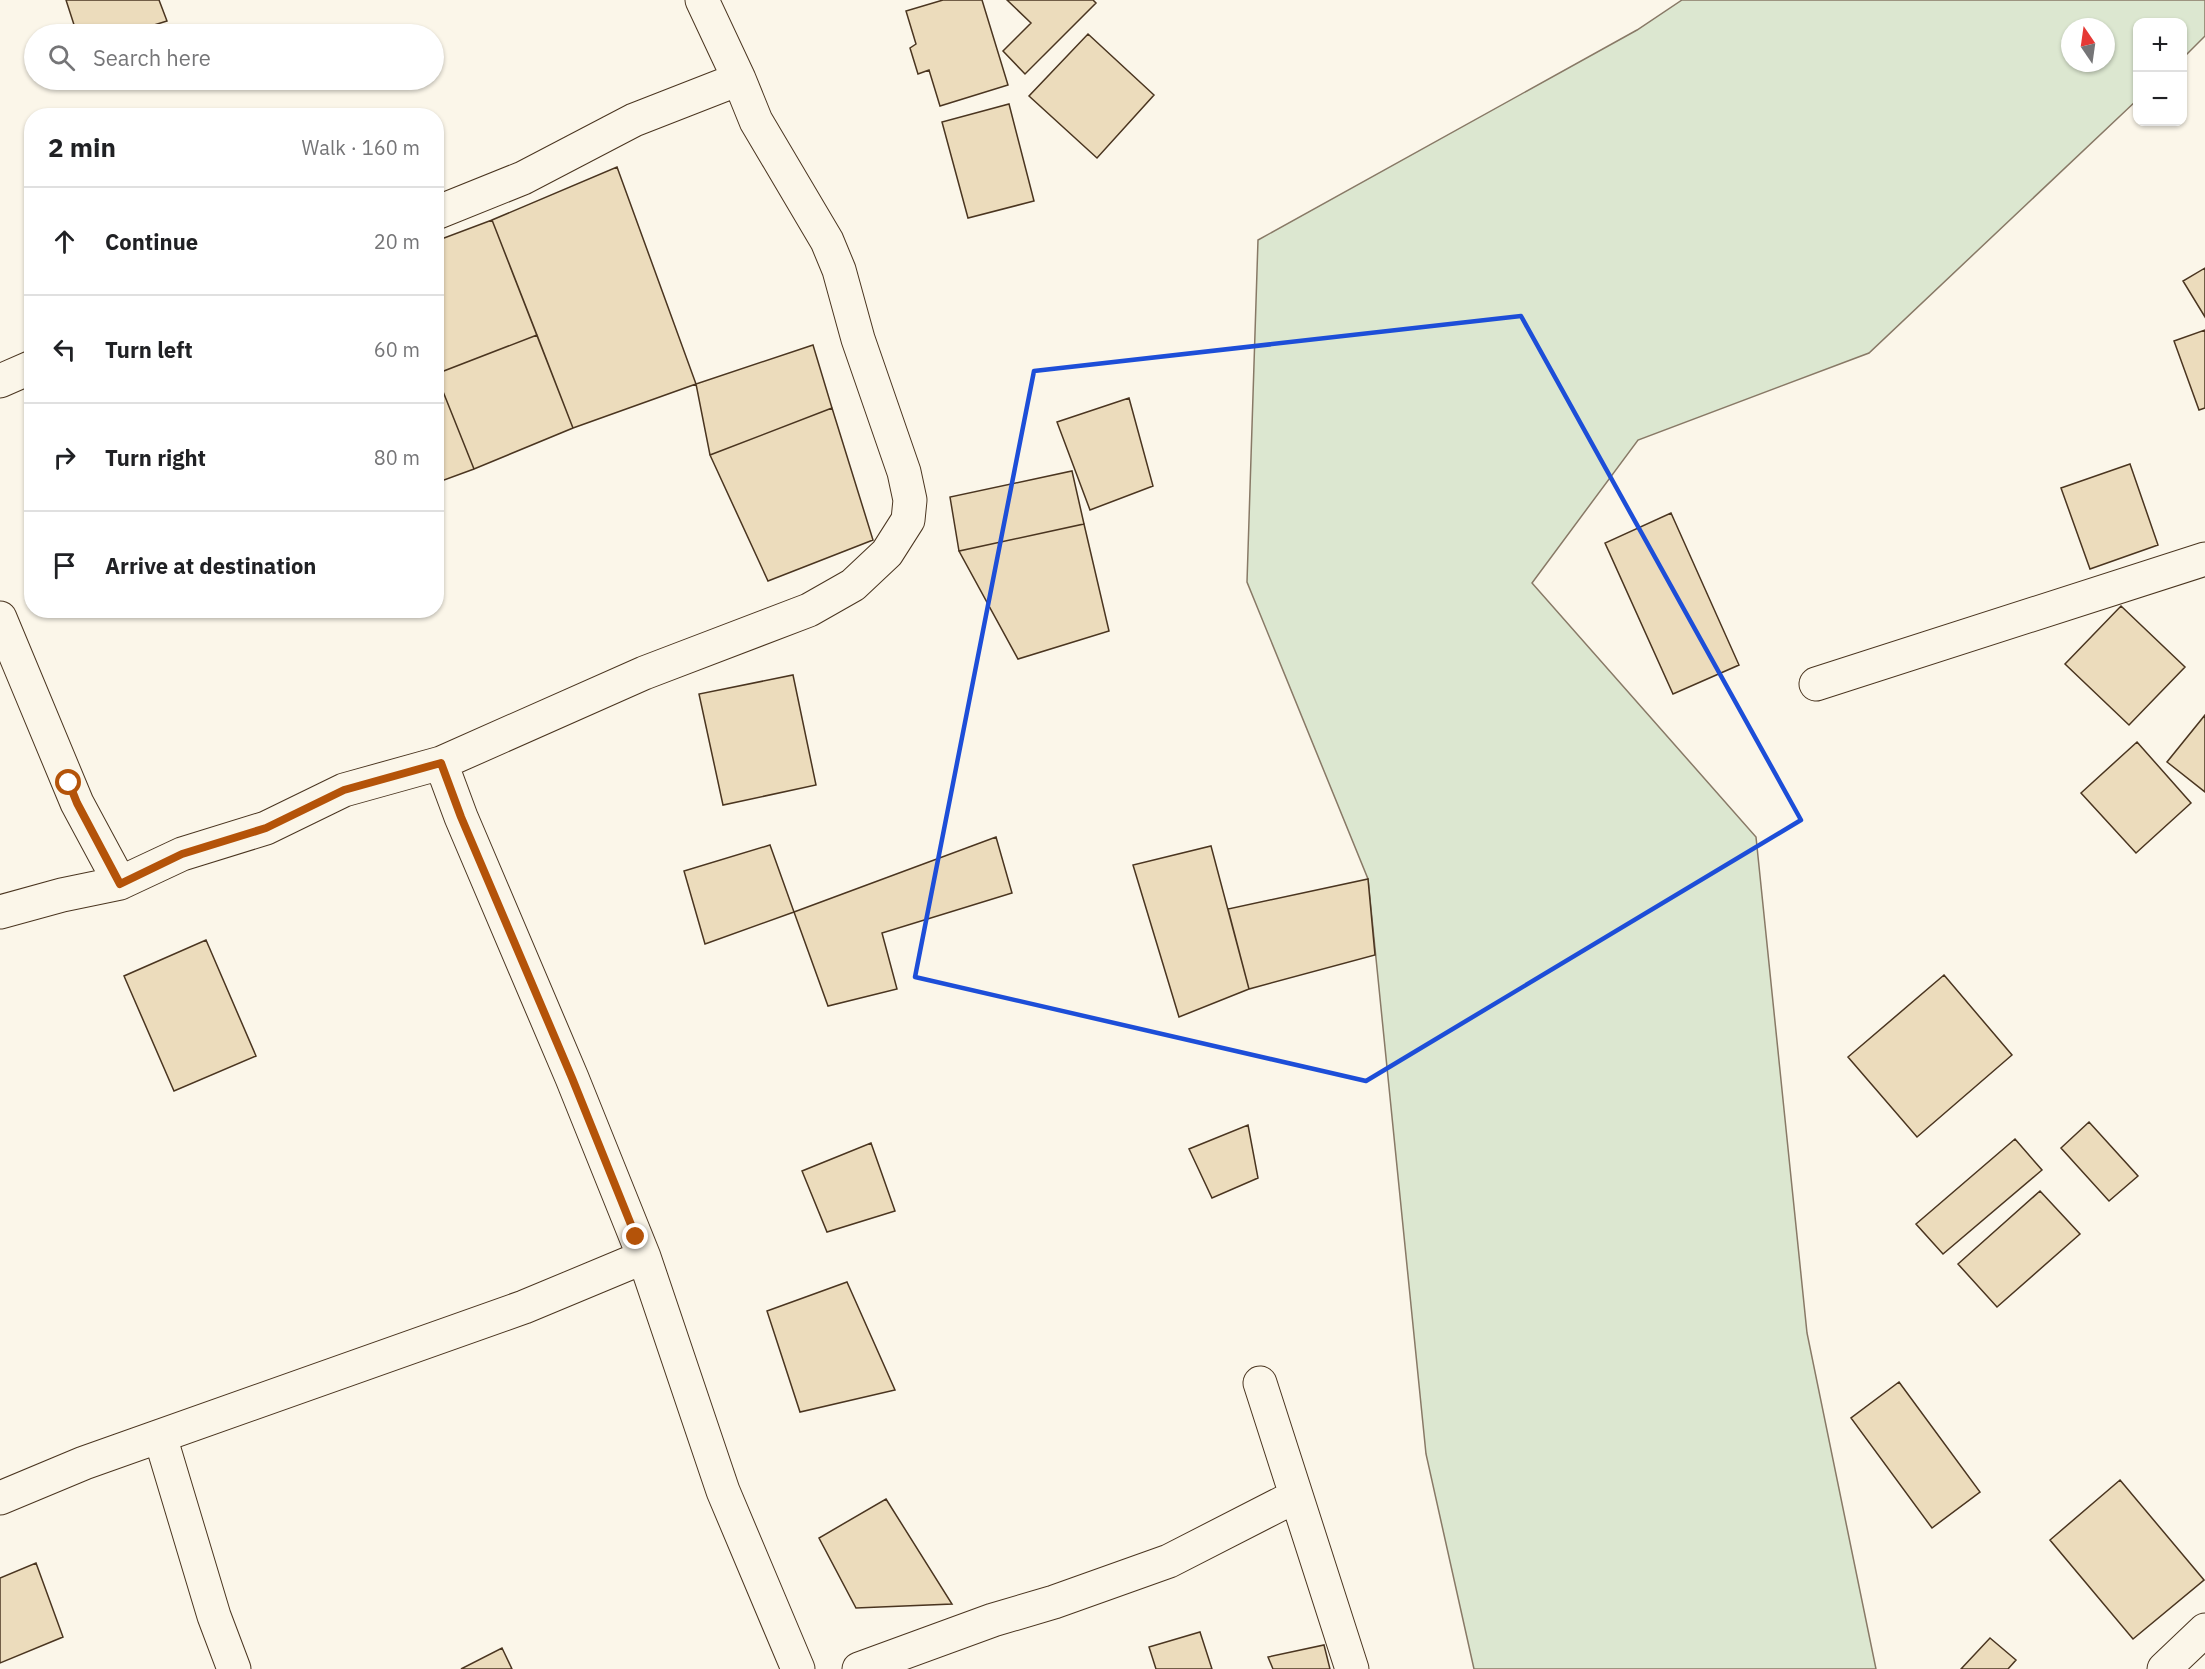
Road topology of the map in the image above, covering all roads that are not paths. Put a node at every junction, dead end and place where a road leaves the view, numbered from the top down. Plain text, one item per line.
1 (702, 0) edge
2 (739, 79) junction
3 (444, 210) edge
4 (24, 371) edge
5 (0, 381) edge
6 (2205, 559) edge
7 (0, 618) edge
8 (1816, 684) dead end
9 (441, 763) junction
10 (120, 884) junction
11 (0, 912) edge
12 (644, 1257) junction
13 (1260, 1383) dead end
14 (160, 1436) junction
15 (1296, 1496) junction
16 (0, 1498) edge
17 (2205, 1630) edge
18 (234, 1669) edge
19 (798, 1669) edge
20 (859, 1669) edge
21 (1352, 1669) edge
22 (2164, 1669) edge

1 - 2 street
2 - 3 street
2 - 9 street
4 - 5 street
6 - 8 street
7 - 10 street
9 - 10 street
9 - 12 street
10 - 11 street
12 - 14 street
12 - 19 street
13 - 15 street
14 - 16 street
14 - 18 street
15 - 20 street
15 - 21 street
17 - 22 street

